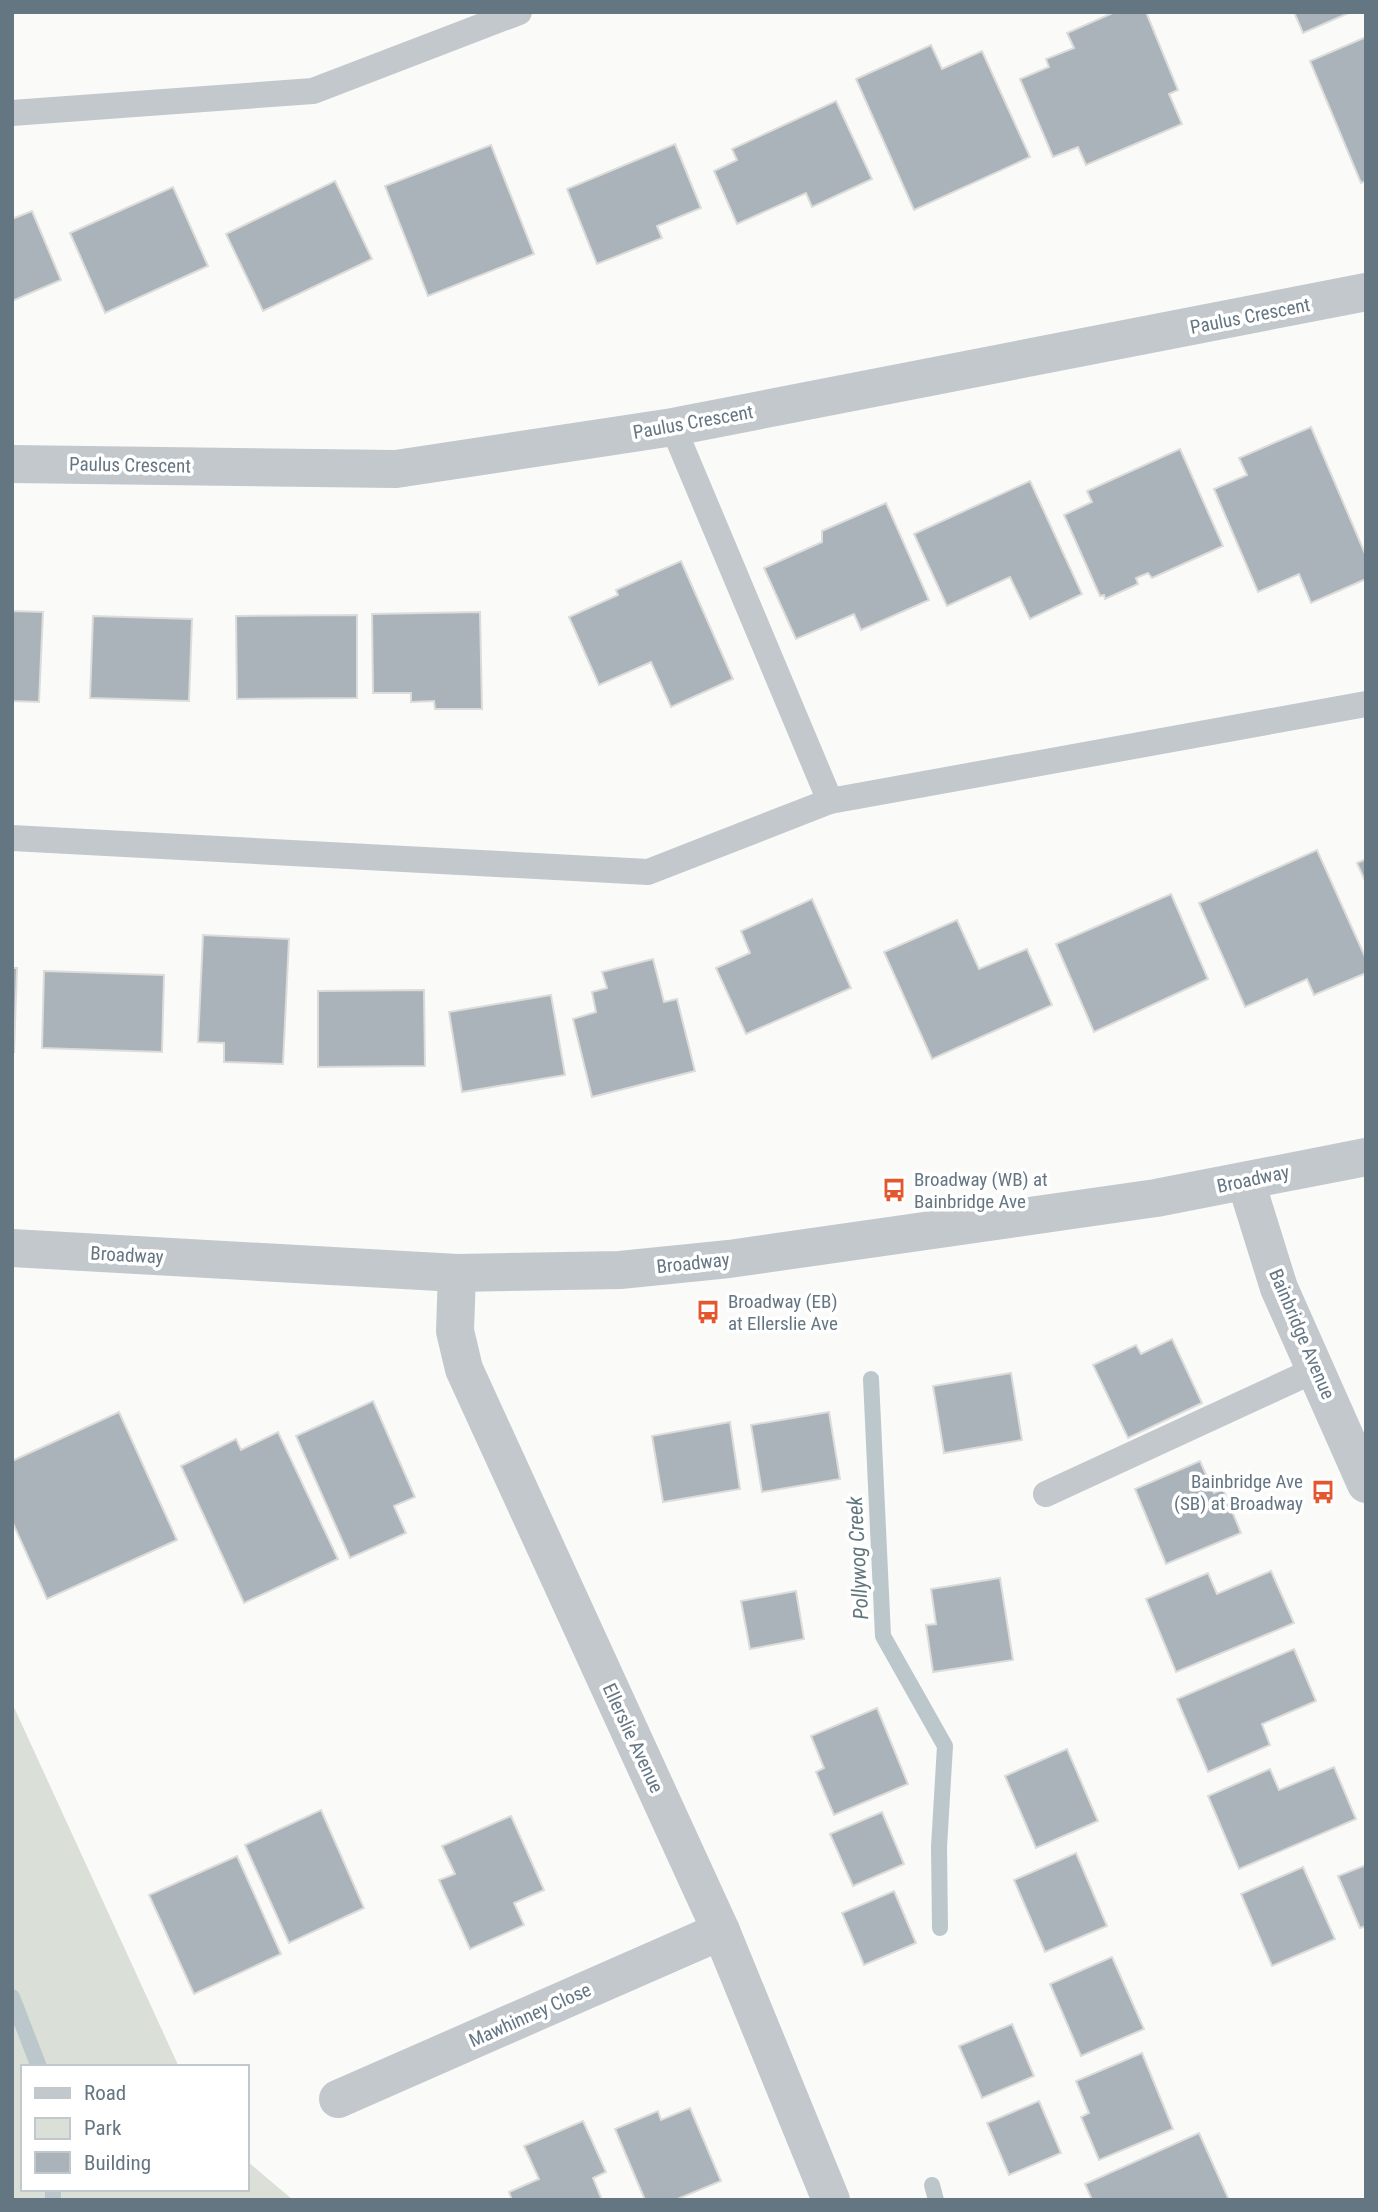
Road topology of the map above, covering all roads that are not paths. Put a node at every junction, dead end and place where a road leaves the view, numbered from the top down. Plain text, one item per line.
1 (519, 12) edge
2 (12, 113) edge
3 (1366, 292) edge
4 (673, 427) junction
5 (12, 464) edge
6 (1366, 704) edge
7 (830, 801) junction
8 (12, 838) edge
9 (1366, 1157) edge
10 (1245, 1182) junction
11 (12, 1248) edge
12 (457, 1273) junction
13 (1317, 1369) junction
14 (1366, 1484) edge
15 (1046, 1494) dead end
16 (721, 1931) junction
17 (338, 2099) dead end
18 (831, 2200) edge

1 - 2 lane
3 - 4 street, Paulus Crescent
4 - 5 street, Paulus Crescent
4 - 7 lane
6 - 7 lane
7 - 8 lane
9 - 10 street, Broadway
10 - 12 street, Broadway
10 - 13 street, Bainbridge Avenue
11 - 12 street, Broadway
12 - 16 street, Ellerslie Avenue
13 - 14 street, Bainbridge Avenue
13 - 15 lane
16 - 17 street, Mawhinney Close
16 - 18 street, Ellerslie Avenue

